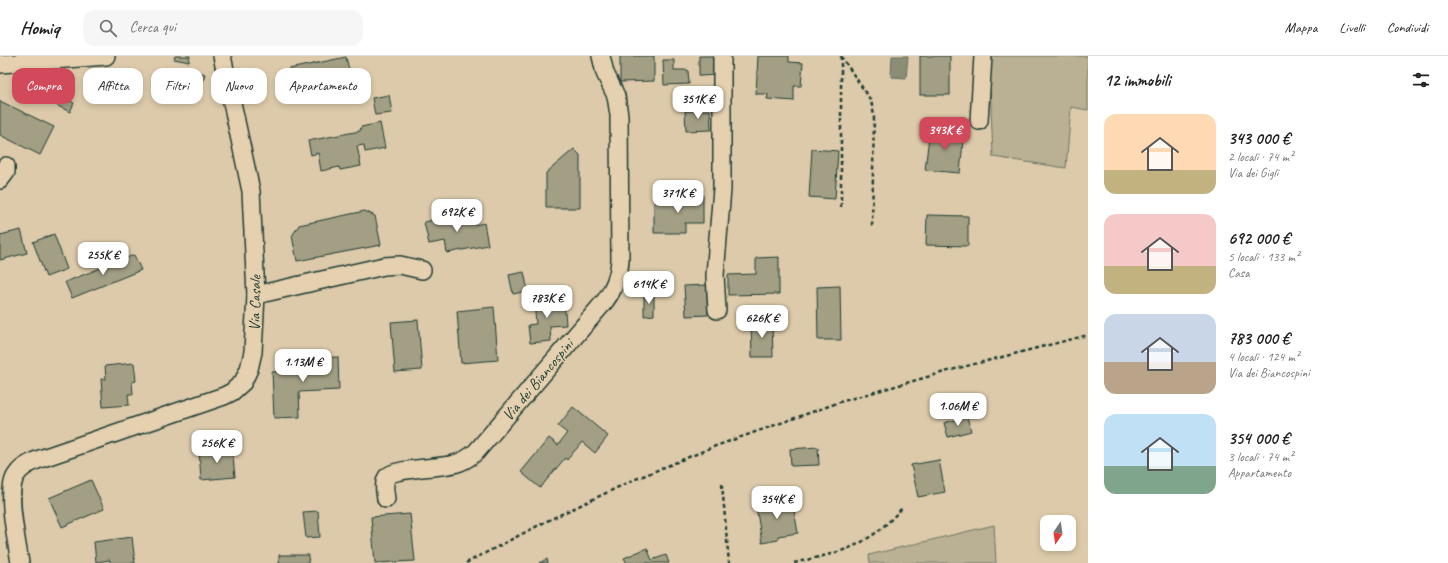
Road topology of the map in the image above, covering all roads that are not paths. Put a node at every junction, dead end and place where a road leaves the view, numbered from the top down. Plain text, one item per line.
1 (106, 56) edge
2 (222, 56) edge
3 (601, 56) edge
4 (722, 56) edge
5 (983, 56) edge
6 (0, 64) edge
7 (979, 121) dead end
8 (422, 270) dead end
9 (256, 295) junction
10 (717, 310) dead end
11 (386, 499) dead end
12 (20, 563) edge

1 - 6 street
2 - 9 street, Via Casale
3 - 11 street, Via dei Biancospini
4 - 10 street
5 - 7 street
8 - 9 street
9 - 12 street, Via Casale

